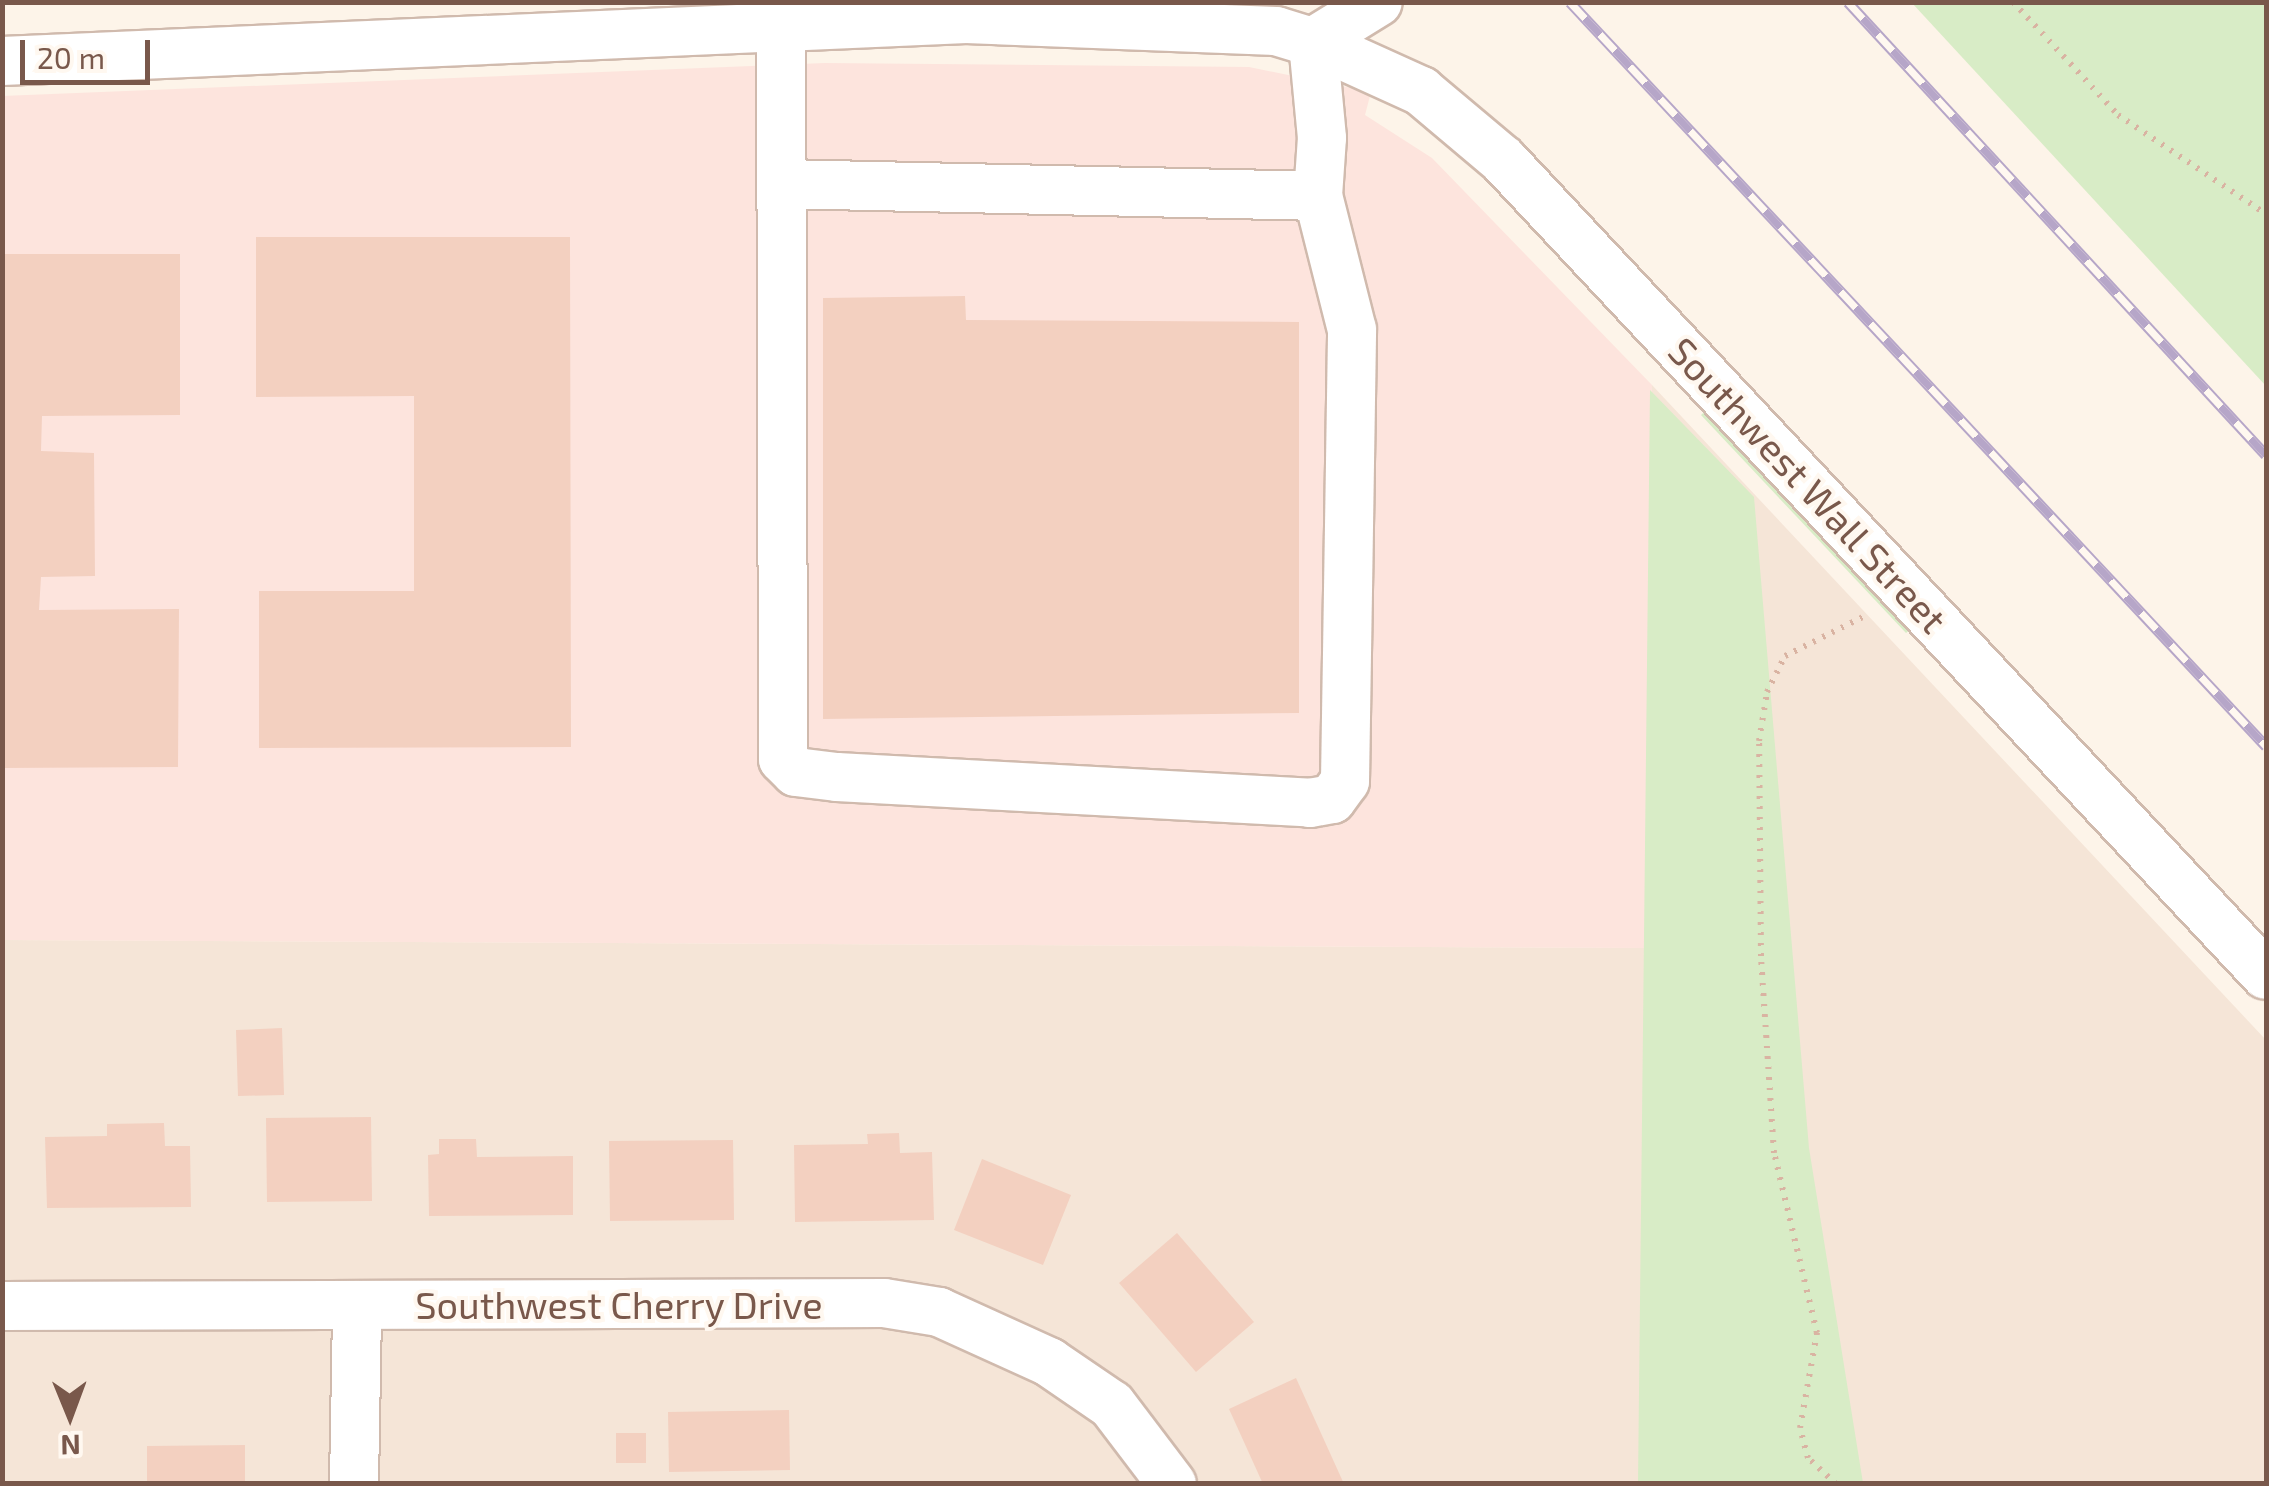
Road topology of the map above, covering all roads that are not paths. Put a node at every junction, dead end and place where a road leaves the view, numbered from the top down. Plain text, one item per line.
1 (1378, 2) edge
2 (780, 27) junction
3 (1313, 42) junction
4 (2, 61) edge
5 (783, 184) junction
6 (1318, 196) junction
7 (2266, 975) edge
8 (2, 1306) edge
9 (357, 1306) junction
10 (354, 1484) edge
11 (1172, 1484) edge

1 - 3 street
2 - 3 street, Southwest Wall Street
2 - 4 street, Southwest Wall Street
2 - 5 street
3 - 6 street
3 - 7 street, Southwest Wall Street
5 - 6 street
5 - 6 street
8 - 9 street, Southwest Cherry Drive
9 - 10 street
9 - 11 street, Southwest Cherry Drive

